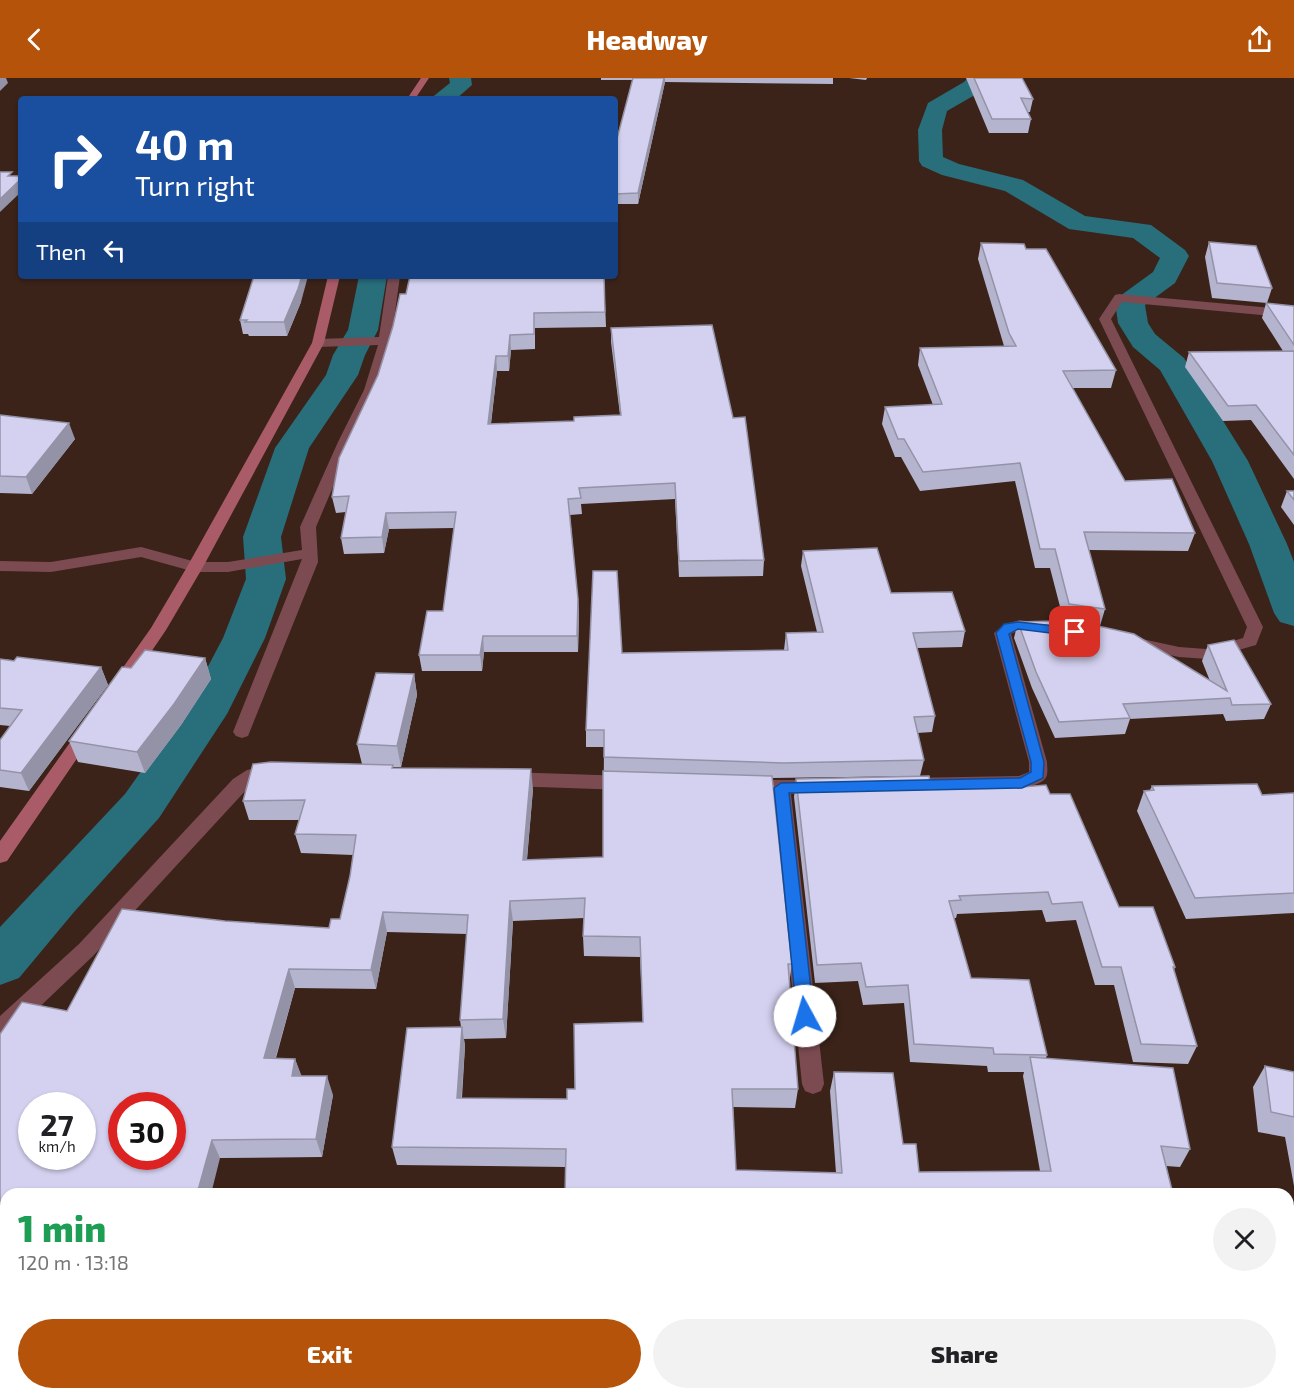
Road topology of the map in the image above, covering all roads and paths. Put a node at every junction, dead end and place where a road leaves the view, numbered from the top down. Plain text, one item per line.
1 (425, 78) edge
2 (413, 96) edge
3 (333, 279) edge
4 (394, 279) edge
5 (1294, 314) edge
6 (385, 341) junction
7 (318, 344) junction
8 (310, 553) junction
9 (195, 567) junction
10 (3, 570) edge
11 (1050, 629) edge
12 (1115, 639) edge
13 (120, 684) edge
14 (94, 721) edge
15 (242, 732) dead end
16 (284, 772) edge
17 (485, 779) edge
18 (639, 784) edge
19 (884, 786) edge
20 (734, 787) edge
21 (838, 787) edge
22 (781, 788) junction
23 (0, 856) edge
24 (0, 1030) edge
25 (813, 1084) dead end

1 - 2 main road
3 - 7 main road
4 - 6 street
5 - 12 street
6 - 7 street
6 - 8 street
7 - 9 main road
8 - 9 street
8 - 15 street
9 - 10 street
9 - 13 main road
11 - 19 street
14 - 23 main road
16 - 24 street
17 - 18 street
20 - 22 street
21 - 22 street
22 - 25 street

